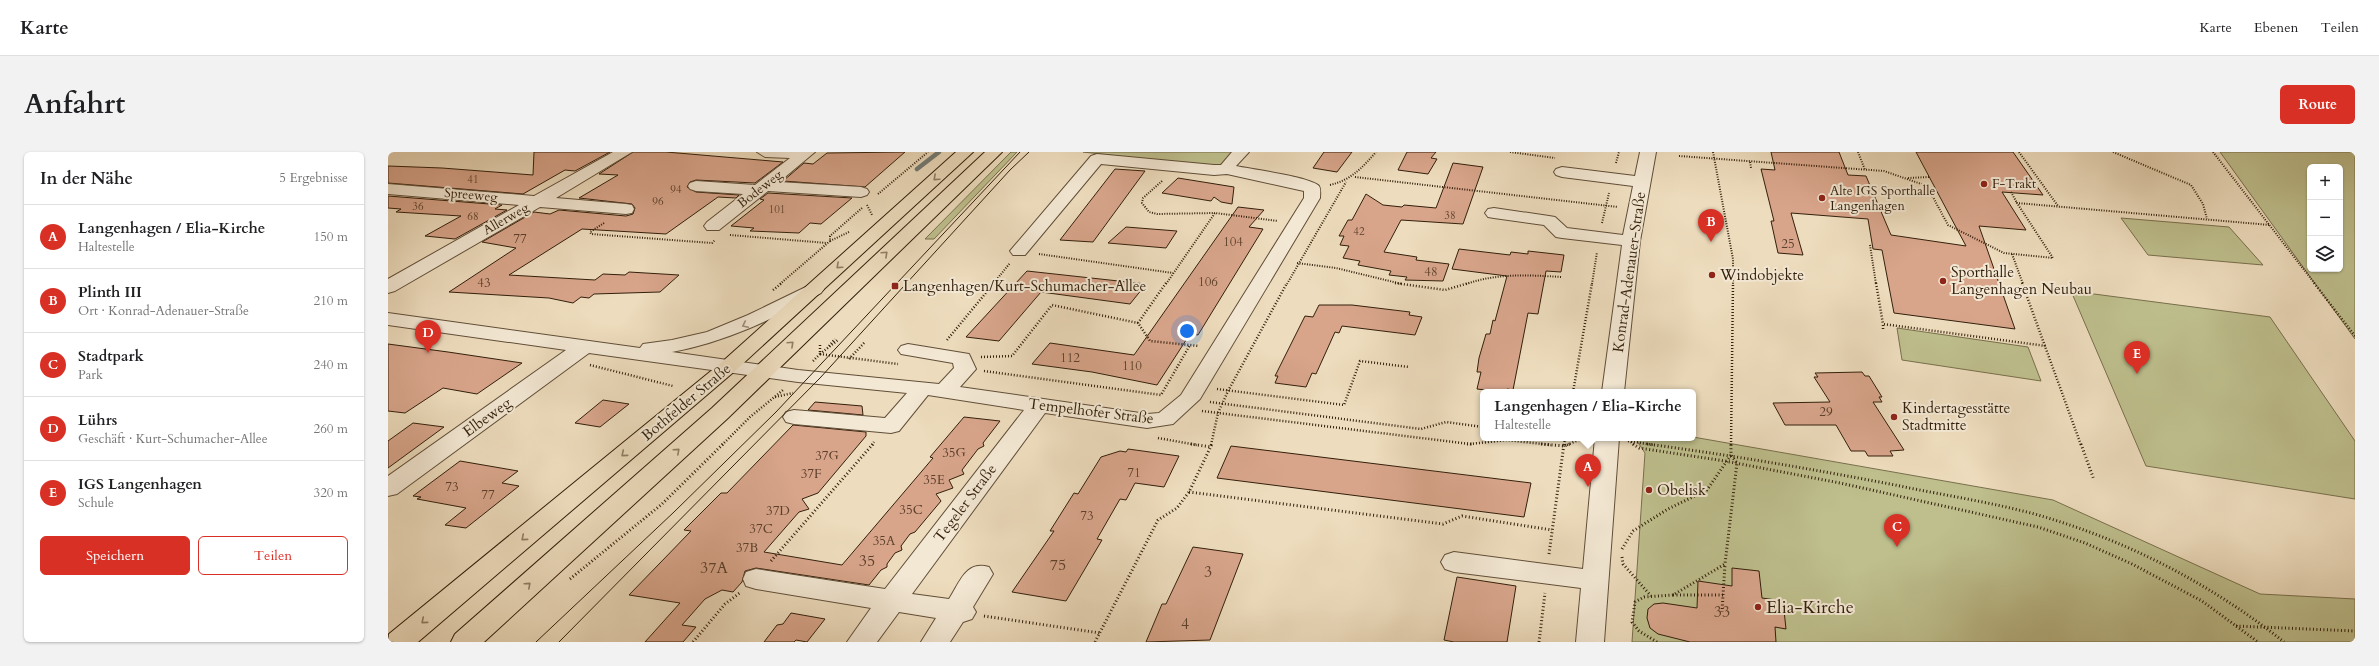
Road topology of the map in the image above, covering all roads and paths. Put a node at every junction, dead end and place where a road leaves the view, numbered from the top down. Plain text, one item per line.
1 (624, 152) edge
2 (765, 152) edge
3 (928, 152) edge
4 (965, 152) edge
5 (994, 152) edge
6 (1241, 152) edge
7 (1376, 152) edge
8 (1510, 152) edge
9 (1619, 152) edge
10 (1648, 152) edge
11 (1713, 152) edge
12 (1858, 152) edge
13 (2019, 152) edge
14 (2113, 152) edge
15 (2213, 152) edge
16 (806, 153) edge
17 (1679, 156) dead end
18 (1714, 160) junction
19 (1750, 162) junction
20 (1562, 165) joint
21 (1180, 167) junction
22 (1751, 168) dead end
23 (1227, 169) junction
24 (1865, 170) junction
25 (1929, 176) dead end
26 (1355, 177) junction
27 (1612, 178) junction
28 (1906, 178) junction
29 (1641, 182) junction
30 (696, 186) dead end
31 (388, 188) edge
32 (761, 188) junction
33 (2010, 192) dead end
34 (868, 197) junction
35 (538, 201) junction
36 (2018, 203) junction
37 (1606, 205) junction
38 (2058, 207) junction
39 (1637, 208) junction
40 (626, 209) joint
41 (1494, 213) dead end
42 (1215, 214) junction
43 (2207, 220) junction
44 (1296, 223) junction
45 (2270, 225) junction
46 (718, 233) junction
47 (1563, 239) dead end
48 (1599, 240) junction
49 (828, 243) junction
50 (1631, 244) junction
51 (1870, 245) dead end
52 (1019, 251) junction
53 (2012, 254) junction
54 (1274, 261) junction
55 (1298, 264) junction
56 (1173, 273) junction
57 (1562, 278) dead end
58 (388, 287) edge
59 (816, 287) junction
60 (769, 293) dead end
61 (388, 320) edge
62 (1138, 323) junction
63 (1884, 324) junction
64 (1883, 329) dead end
65 (2355, 336) edge
66 (820, 338) dead end
67 (837, 340) dead end
68 (863, 342) dead end
69 (1190, 345) junction
70 (585, 346) junction
71 (2046, 346) junction
72 (608, 349) junction
73 (1220, 349) junction
74 (820, 354) junction
75 (905, 357) joint
76 (848, 359) junction
77 (964, 363) junction
78 (729, 366) junction
79 (1409, 367) dead end
80 (763, 371) junction
81 (799, 384) junction
82 (1197, 386) junction
83 (1574, 389) edge
84 (1613, 389) edge
85 (934, 390) junction
86 (1228, 391) junction
87 (775, 398) junction
88 (1222, 403) junction
89 (1039, 405) junction
90 (1218, 413) junction
91 (794, 417) dead end
92 (891, 426) junction
93 (1480, 427) edge
94 (1497, 441) edge
95 (1516, 441) edge
96 (1565, 441) edge
97 (1576, 441) edge
98 (1619, 441) edge
99 (1622, 441) edge
100 (1626, 441) edge
101 (1564, 446) junction
102 (1731, 455) junction
103 (1725, 461) junction
104 (1737, 463) junction
105 (2094, 480) dead end
106 (388, 488) edge
107 (1189, 492) junction
108 (1552, 530) junction
109 (1454, 562) dead end
110 (1725, 564) junction
111 (980, 574) dead end
112 (1547, 574) junction
113 (756, 579) junction
114 (1595, 580) junction
115 (567, 582) dead end
116 (1672, 595) junction
117 (1724, 595) junction
118 (1651, 596) junction
119 (892, 601) junction
120 (1722, 612) dead end
121 (965, 613) junction
122 (2236, 626) junction
123 (2266, 627) junction
124 (2355, 631) edge
125 (1100, 633) junction
126 (1650, 641) edge
127 (399, 642) edge
128 (465, 642) edge
129 (693, 642) edge
130 (861, 642) edge
131 (935, 642) edge
132 (1095, 642) edge
133 (1539, 642) edge
134 (1590, 642) edge
135 (1657, 642) edge
136 (2258, 642) edge
137 (2284, 642) edge

1 - 35 street, Allerweg
2 - 16 street
3 - 34 path
4 -> 59 main road, Bothfelder Straße
80 -> 5 main road, Bothfelder Straße
6 - 23 street
7 - 26 path
8 - 20 path
9 - 27 path
10 - 29 street, Konrad-Adenauer-Straße
11 - 18 path
12 - 24 path
13 - 38 path
14 - 43 path
15 - 45 path
16 - 32 street, Bodeweg
17 - 18 path
18 - 19 path
18 - 102 path
19 - 22 path
19 - 24 path
20 - 27 street
21 - 23 street
21 - 42 path
21 - 52 street
23 - 44 street, Tempelhofer Straße
24 - 28 path
25 - 28 path
26 - 37 path
26 - 55 path
27 - 29 street
27 - 37 path
28 - 53 path
29 - 39 street, Konrad-Adenauer-Straße
30 - 32 street
31 - 35 street, Spreeweg
32 - 34 street
32 - 46 street, Bodeweg
33 - 36 path
34 - 49 path
35 - 40 street, Spreeweg
35 - 58 street, Allerweg
36 - 38 path
36 - 53 path
37 - 39 path
37 - 48 path
38 - 43 path
39 - 50 street, Konrad-Adenauer-Straße
40 - 46 path
41 - 48 street
42 - 44 path
42 - 56 path
43 - 45 path
44 - 54 street, Tempelhofer Straße
45 - 65 path
46 - 49 path
47 - 48 street
48 - 50 street
48 - 83 path
49 - 60 path
50 - 84 street, Konrad-Adenauer-Straße
51 - 63 path
52 - 56 path
52 - 77 path
53 - 71 path
54 - 55 path
54 - 73 street, Tempelhofer Straße
55 - 57 path
55 - 86 path
56 - 62 path
59 -> 72 street
59 - 78 main road, Bothfelder Straße
61 - 70 street
62 - 69 path
62 - 77 path
63 - 64 path
63 - 71 path
66 - 74 path
67 - 74 path
68 - 76 path
69 - 73 path
69 - 77 path
70 - 72 street
70 - 106 street, Elbeweg
71 - 105 path
72 - 78 street, Tempelhofer Straße
73 - 82 street, Tempelhofer Straße
74 - 76 path
74 - 81 path
75 - 76 path
75 - 77 street
77 - 85 street
78 - 80 street, Tempelhofer Straße
78 -> 127 main road, Bothfelder Straße
79 - 86 path
80 - 81 street, Tempelhofer Straße
128 -> 80 main road, Bothfelder Straße
81 - 85 street, Tempelhofer Straße
81 - 87 path
81 - 87 path
82 - 86 path
82 - 89 street, Tempelhofer Straße
85 - 89 street, Tempelhofer Straße
85 - 92 street
86 - 88 path
87 - 115 path
88 - 90 path
88 - 93 path
89 - 119 street, Tegeler Straße
90 - 94 path
90 - 107 path
91 - 92 street
92 - 113 path
95 - 101 path
96 - 101 path
97 - 101 path
98 - 114 street
99 - 103 path
100 - 102 path
101 - 108 path
102 - 103 path
102 - 104 path
102 - 123 path
103 - 104 path
103 - 118 path
104 - 110 path
104 - 122 path
107 - 108 path
107 - 125 path
108 - 112 path
109 - 112 street
110 - 116 path
110 - 117 path
111 - 121 street
112 - 114 street
112 - 133 path
113 - 119 street
113 - 129 path
114 - 134 street
116 - 117 path
116 - 118 path
117 - 120 path
118 - 126 path
119 - 121 street
119 - 130 street, Tegeler Straße
121 - 125 path
121 - 131 street
122 - 123 path
122 - 136 path
123 - 124 path
123 - 137 path
125 - 132 path
126 - 135 path

